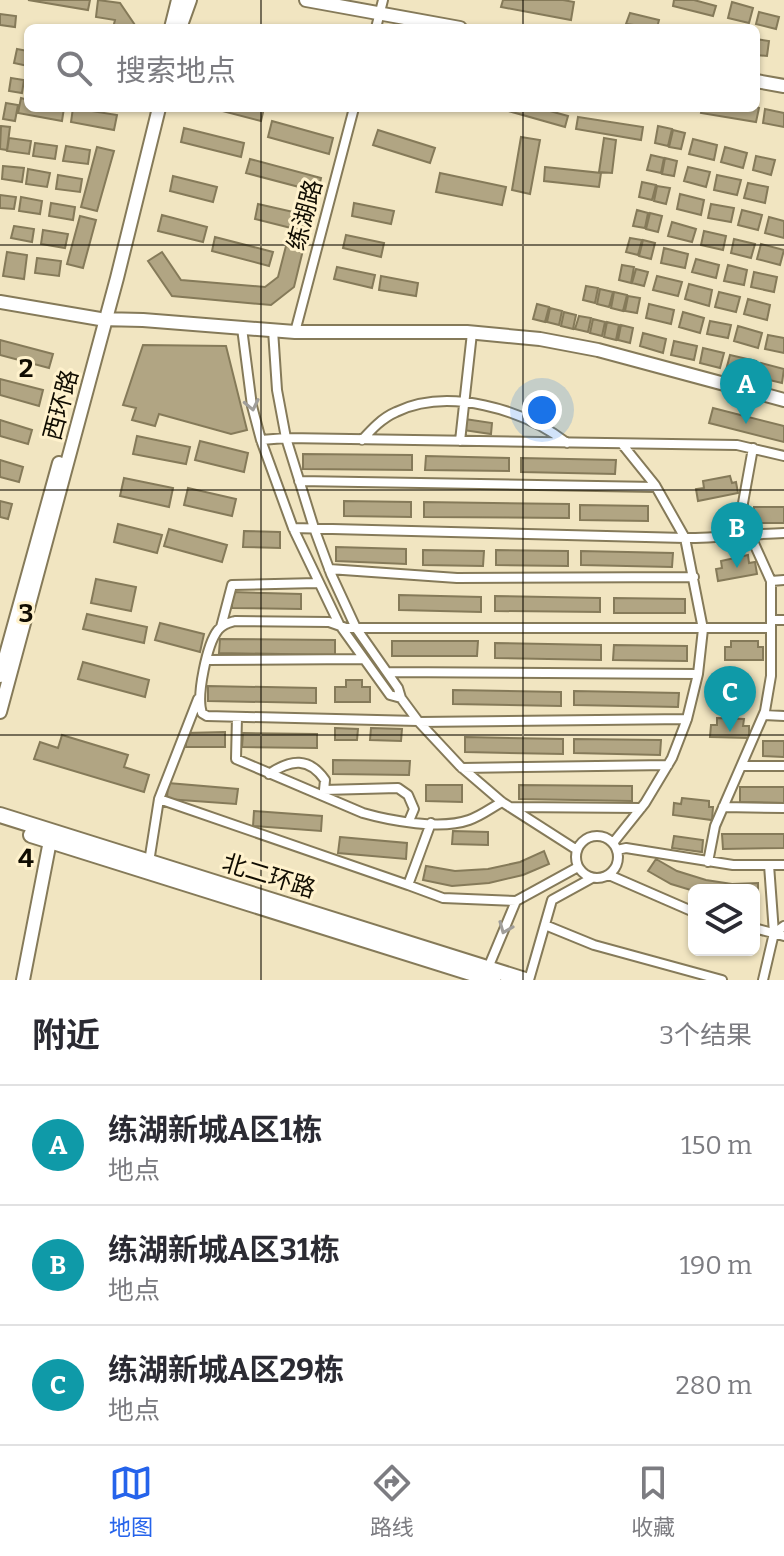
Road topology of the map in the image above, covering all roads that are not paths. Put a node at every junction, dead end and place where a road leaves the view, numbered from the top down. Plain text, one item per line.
1 (178, 0) edge
2 (190, 0) edge
3 (306, 0) edge
4 (383, 0) edge
5 (380, 13) junction
6 (172, 24) edge
7 (181, 24) edge
8 (377, 24) edge
9 (439, 24) edge
10 (760, 82) edge
11 (784, 86) edge
12 (150, 112) edge
13 (158, 112) edge
14 (353, 112) edge
15 (0, 302) edge
16 (103, 319) junction
17 (242, 328) junction
18 (273, 330) junction
19 (295, 332) junction
20 (472, 333) junction
21 (784, 400) edge
22 (462, 402) junction
23 (286, 438) junction
24 (261, 440) junction
25 (362, 440) junction
26 (460, 441) junction
27 (567, 443) junction
28 (622, 444) junction
29 (753, 448) junction
30 (784, 456) edge
31 (299, 481) junction
32 (656, 487) junction
33 (293, 528) junction
34 (314, 528) junction
35 (784, 533) edge
36 (749, 534) junction
37 (685, 538) junction
38 (330, 572) junction
39 (312, 573) junction
40 (694, 577) junction
41 (784, 580) edge
42 (771, 581) junction
43 (317, 583) junction
44 (784, 620) edge
45 (339, 624) junction
46 (770, 624) junction
47 (221, 627) junction
48 (356, 628) junction
49 (703, 629) junction
50 (363, 659) junction
51 (207, 660) junction
52 (771, 671) junction
53 (784, 671) edge
54 (387, 672) junction
55 (698, 674) junction
56 (0, 676) edge
57 (199, 697) junction
58 (401, 698) junction
59 (0, 712) edge
60 (764, 715) junction
61 (784, 716) edge
62 (237, 717) junction
63 (687, 719) junction
64 (418, 722) junction
65 (668, 765) junction
66 (742, 766) junction
67 (784, 766) edge
68 (462, 768) junction
69 (269, 774) junction
70 (159, 799) junction
71 (506, 804) junction
72 (723, 807) junction
73 (641, 808) junction
74 (784, 808) edge
75 (0, 815) edge
76 (409, 821) junction
77 (431, 823) junction
78 (0, 826) edge
79 (50, 841) junction
80 (615, 846) junction
81 (577, 850) junction
82 (149, 862) junction
83 (708, 862) junction
84 (769, 865) junction
85 (784, 865) edge
86 (578, 867) junction
87 (609, 875) junction
88 (592, 878) junction
89 (408, 885) junction
90 (516, 901) junction
91 (688, 909) edge
92 (545, 925) junction
93 (784, 926) edge
94 (779, 934) edge
95 (490, 974) edge
96 (23, 980) edge
97 (527, 980) edge
98 (722, 980) edge
99 (763, 980) edge

1 - 6 street
2 - 7 street
3 - 5 street
4 - 5 street
5 - 8 street
5 - 9 street
10 - 11 street
12 - 16 street, 西环路
13 - 16 street, 西环路
14 - 19 street, 练湖路
15 - 16 street
16 - 17 street
16 - 56 street, 西环路
16 - 59 street, 西环路
17 - 18 street
17 -> 24 street
18 - 19 street
18 - 23 street
19 - 20 street
20 - 21 street
20 - 22 street
22 - 25 street
22 - 26 street
22 - 27 street
23 - 24 street
23 - 25 street
23 - 31 street
24 - 33 street
25 - 26 street
26 - 27 street
27 - 28 street
28 - 29 street
28 - 32 street
29 - 30 street
29 - 36 street
31 - 32 street
31 - 34 street
32 - 37 street
33 - 34 street
33 - 39 street
34 - 37 street
34 - 38 street
35 - 36 street
36 - 37 street
36 - 42 street
37 - 40 street
38 - 39 street
38 - 40 street
38 - 48 street
39 - 43 street
40 - 49 street
41 - 42 street
42 - 46 street
43 - 45 street
43 - 47 street
44 - 46 street
45 - 47 street
45 - 48 street
45 - 50 street
46 - 49 street
46 - 52 street
47 - 51 street
48 - 49 street
48 - 54 street
49 - 55 street
50 - 51 street
50 - 58 street
51 - 57 street
52 - 53 street
52 - 60 street
54 - 55 street
54 - 58 street
55 - 63 street
57 - 62 street
57 - 70 street
58 - 64 street
60 - 61 street
60 - 66 street
62 - 64 street
62 - 69 street
63 - 64 street
63 - 65 street
64 - 68 street
65 - 68 street
65 - 73 street
66 - 67 street
66 - 72 street
68 - 71 street
69 - 76 street
69 - 76 street
70 - 82 street
70 - 89 street
71 - 73 street
71 - 77 street
71 - 81 street
72 - 74 street
72 - 83 street
73 - 80 street
75 - 82 main road, 北二环路
76 - 77 street
77 - 89 street
78 - 79 main road, 北二环路
79 - 95 main road, 北二环路
79 - 96 street
80 - 81 street
80 - 83 street
80 - 87 street
81 - 86 street
82 - 95 main road, 北二环路
83 - 84 street
84 - 85 street
84 - 94 street
86 - 88 street
86 - 90 street
87 - 88 street
87 - 91 street
88 - 92 street
89 - 90 street
90 -> 95 street
92 - 97 street
92 - 98 street
93 - 94 street
94 - 99 street
95 - 97 main road, 北二环路

